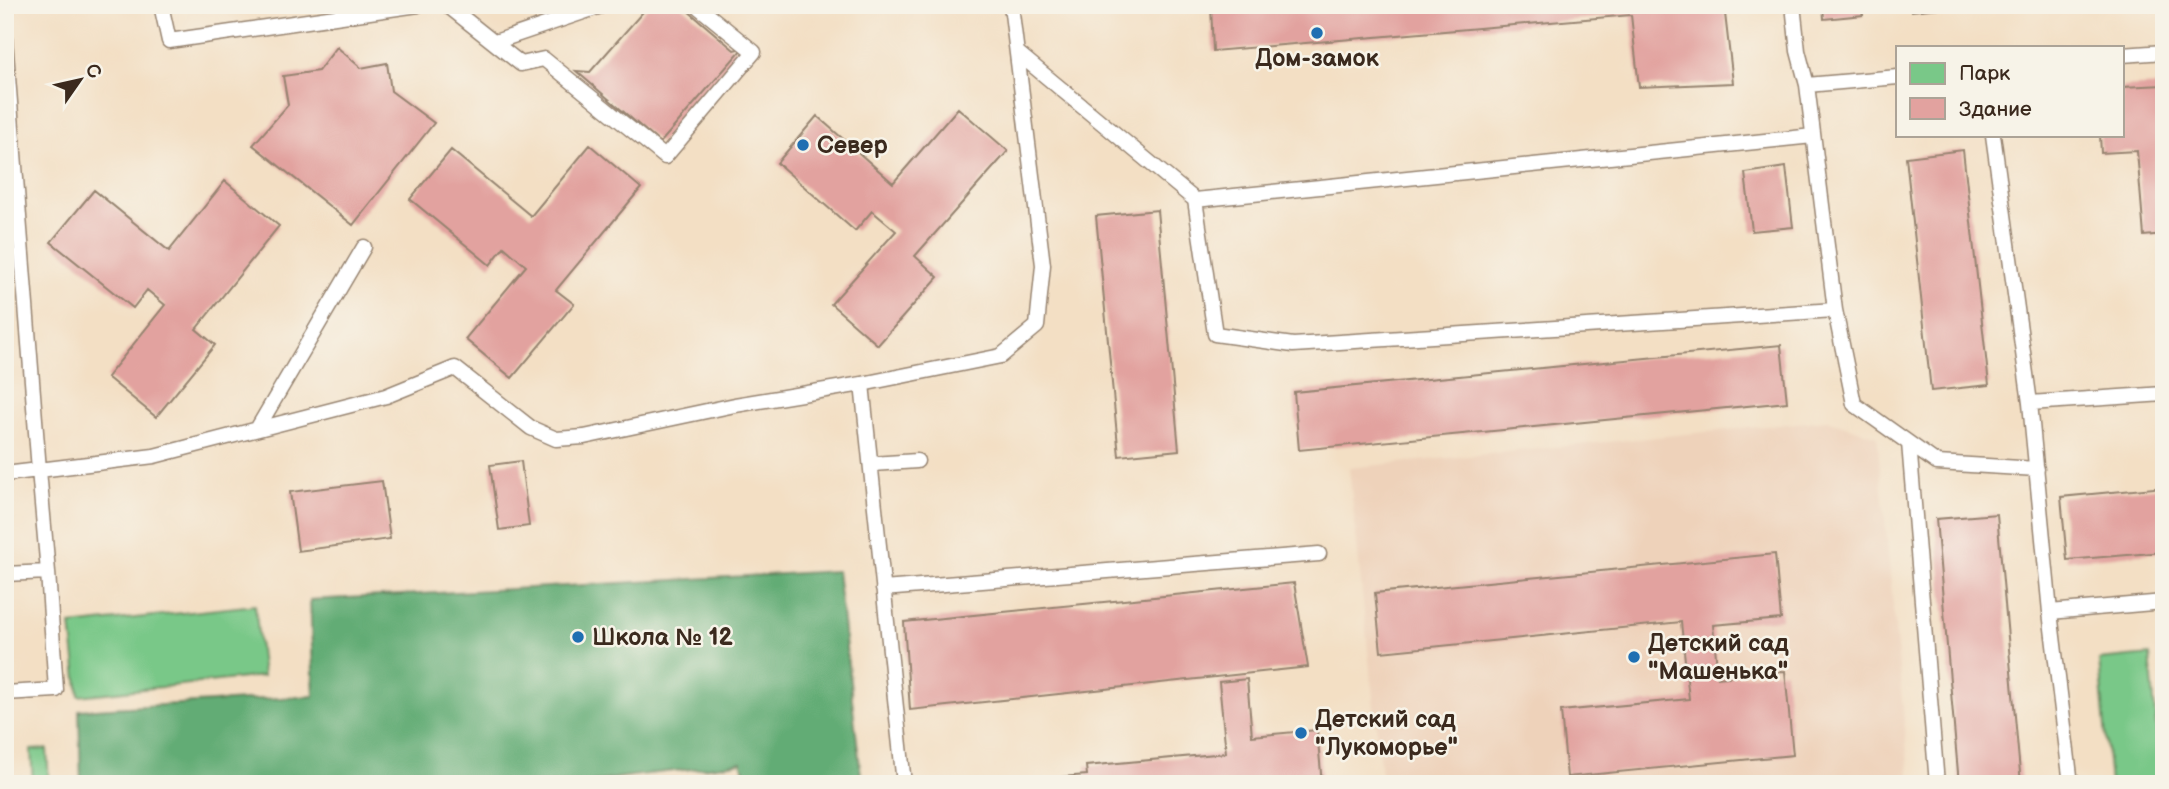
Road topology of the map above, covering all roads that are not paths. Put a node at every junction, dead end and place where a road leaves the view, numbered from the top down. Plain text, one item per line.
1 (161, 5) edge
2 (418, 5) edge
3 (447, 5) edge
4 (604, 5) edge
5 (696, 5) edge
6 (1012, 5) edge
7 (1793, 5) edge
8 (5, 39) edge
9 (495, 42) junction
10 (2164, 51) edge
11 (1019, 54) junction
12 (2124, 55) edge
13 (1896, 76) edge
14 (1807, 85) junction
15 (1813, 136) junction
16 (1993, 136) edge
17 (1195, 200) junction
18 (364, 247) dead end
19 (1835, 310) junction
20 (862, 384) junction
21 (2164, 394) edge
22 (2030, 403) junction
23 (257, 429) junction
24 (1909, 443) junction
25 (917, 461) dead end
26 (872, 464) junction
27 (2036, 469) junction
28 (39, 470) junction
29 (5, 474) edge
30 (1319, 554) dead end
31 (47, 572) junction
32 (5, 574) edge
33 (883, 589) junction
34 (2164, 602) edge
35 (2050, 612) junction
36 (5, 692) edge
37 (904, 784) edge
38 (1937, 784) edge
39 (2071, 784) edge

1 - 2 lane
3 - 9 lane
4 - 9 lane
5 - 9 lane
6 - 11 lane
7 - 14 lane
8 - 28 lane
10 - 12 lane
11 - 17 lane
11 - 20 lane
13 - 14 lane
14 - 15 lane
15 - 17 lane
15 - 19 lane
16 - 22 lane
17 - 19 lane
18 - 23 lane
19 - 24 lane
20 - 23 lane
20 - 26 lane
21 - 22 lane
22 - 27 lane
23 - 28 lane
24 - 27 lane
24 - 38 lane
25 - 26 lane
26 - 33 lane
27 - 35 lane
28 - 29 lane
28 - 31 lane
30 - 33 lane
31 - 32 lane
31 - 36 lane
33 - 37 lane
34 - 35 lane
35 - 39 lane

